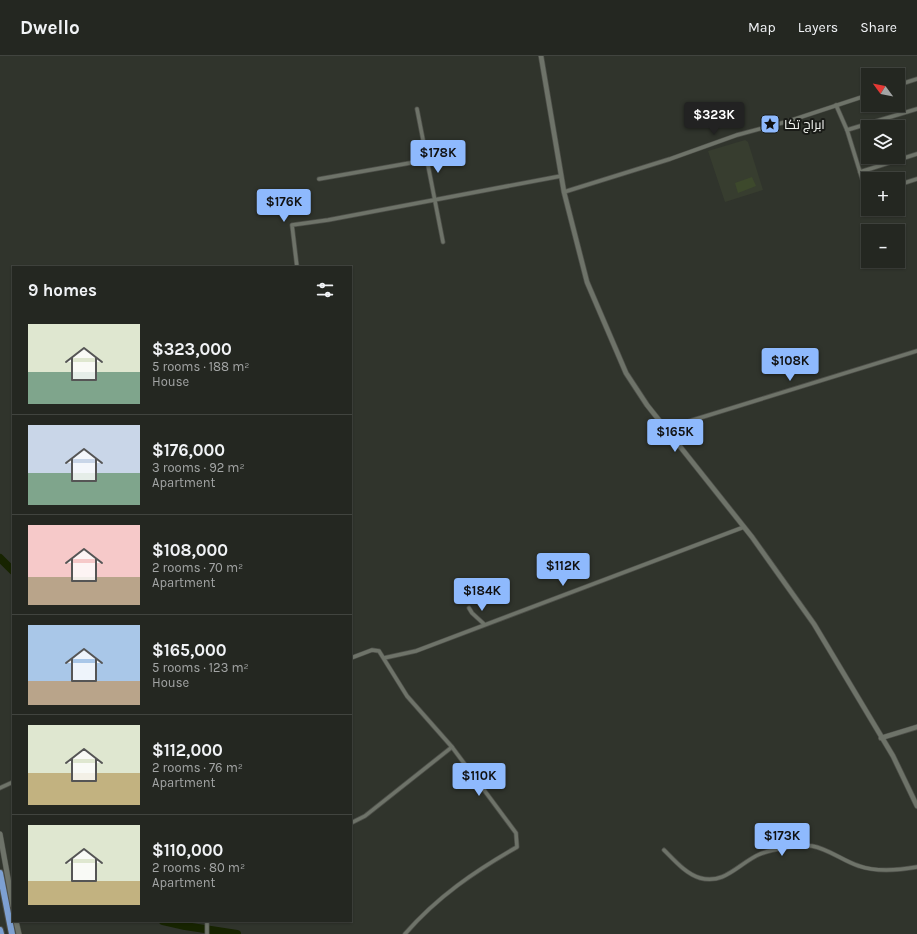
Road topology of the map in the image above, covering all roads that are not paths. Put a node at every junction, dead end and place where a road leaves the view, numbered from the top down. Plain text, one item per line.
1 (541, 56) edge
2 (917, 78) edge
3 (905, 82) edge
4 (861, 97) edge
5 (836, 105) junction
6 (917, 108) edge
7 (417, 109) dead end
8 (847, 130) junction
9 (917, 154) edge
10 (428, 160) junction
11 (860, 172) joint
12 (561, 176) junction
13 (319, 179) dead end
14 (917, 179) edge
15 (905, 183) edge
16 (564, 192) junction
17 (435, 200) junction
18 (443, 242) dead end
19 (297, 266) edge
20 (917, 351) edge
21 (667, 428) junction
22 (744, 527) junction
23 (469, 608) dead end
24 (484, 624) junction
25 (352, 658) edge
26 (384, 658) junction
27 (917, 727) edge
28 (881, 738) junction
29 (452, 747) junction
30 (12, 782) edge
31 (0, 788) edge
32 (917, 806) edge
33 (352, 822) edge
34 (0, 835) edge
35 (664, 850) dead end
36 (917, 867) edge
37 (0, 873) edge
38 (12, 901) edge
39 (16, 922) edge
40 (207, 922) edge
41 (0, 930) edge
42 (1, 934) edge
43 (12, 934) edge
44 (19, 934) edge
45 (206, 934) edge
46 (405, 934) edge

1 - 12 street
2 - 3 street
4 - 5 street
5 - 8 street
5 - 16 street
6 - 8 street
7 - 10 street
8 - 11 street
9 - 11 street
10 - 13 street
10 - 17 street
12 - 16 street
12 - 17 street
14 - 15 street
16 - 21 street
17 - 18 street
17 - 19 street
20 - 21 street
21 - 22 street
22 - 24 street
22 - 28 street
23 - 24 street
24 - 26 street
25 - 26 street
26 - 29 street
27 - 28 street
28 - 32 street
29 - 33 street
29 - 46 street
30 - 31 street
34 - 38 main road
35 - 36 street
37 - 43 highway
39 - 44 main road
40 - 45 street
41 - 42 highway

